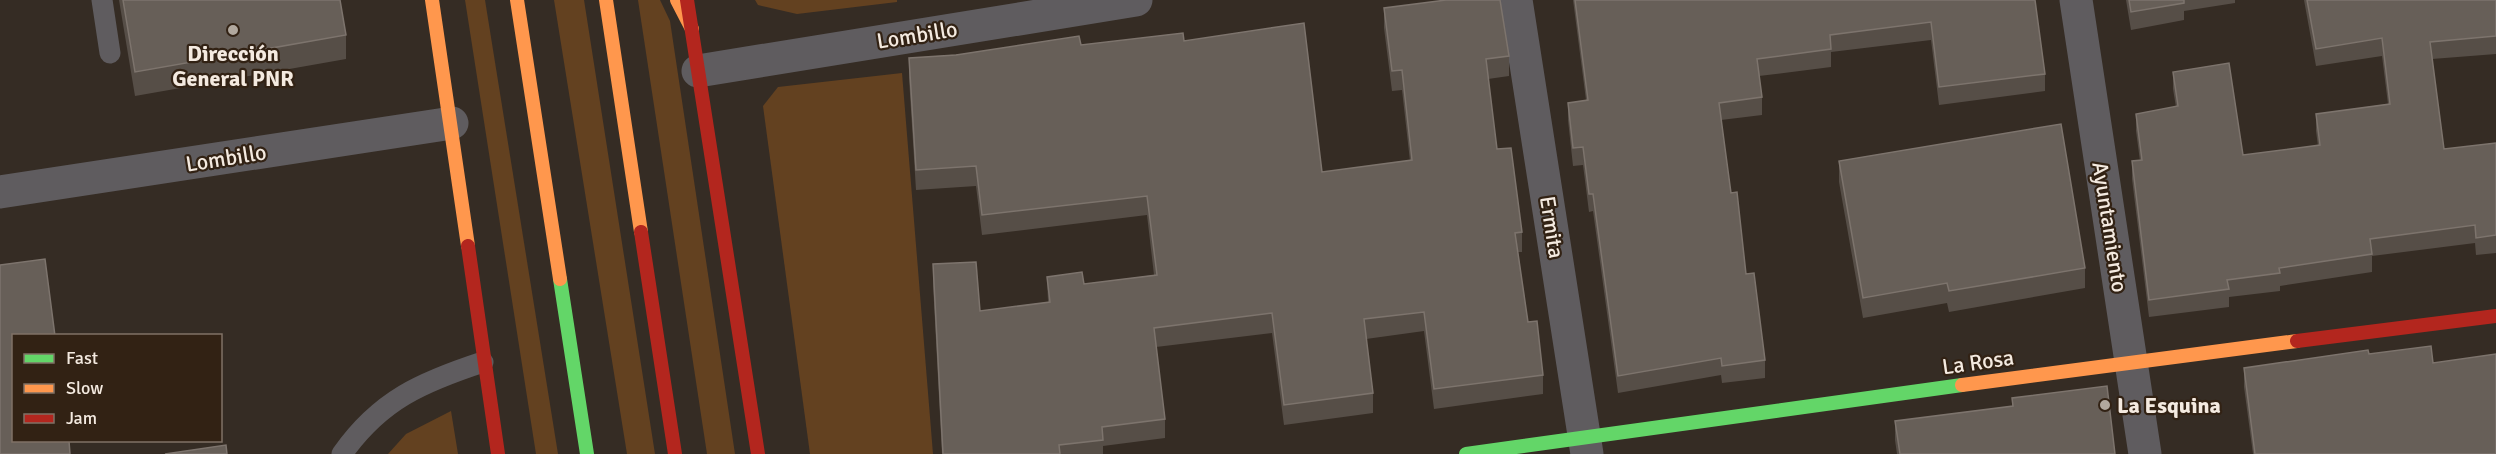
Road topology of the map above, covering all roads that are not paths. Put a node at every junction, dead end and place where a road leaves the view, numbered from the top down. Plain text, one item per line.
1 (102, 0) edge
2 (432, 0) edge
3 (517, 0) edge
4 (606, 0) edge
5 (677, 0) edge
6 (687, 0) edge
7 (1136, 0) edge
8 (1516, 0) edge
9 (2076, 0) edge
10 (692, 29) junction
11 (110, 53) dead end
12 (698, 70) junction
13 (452, 123) junction
14 (0, 192) edge
15 (2496, 316) edge
16 (483, 362) junction
17 (2131, 362) junction
18 (1586, 446) edge
19 (345, 451) edge
20 (498, 454) edge
21 (587, 454) edge
22 (675, 454) edge
23 (758, 454) edge
24 (1466, 454) edge
25 (2145, 454) edge

1 - 11 lane
2 - 13 main road
3 - 21 main road
4 - 22 main road
5 - 10 main road
6 - 10 main road
7 - 12 street, Lombillo
8 - 18 street, Ermita
9 - 17 street, Ayuntamiento
10 - 12 main road
12 - 23 main road
13 - 14 street, Lombillo
13 - 16 main road
15 - 17 main road, La Rosa
16 - 19 lane
16 - 20 main road
17 - 18 main road, La Rosa
17 - 25 street, Ayuntamiento
18 - 24 main road, La Rosa

